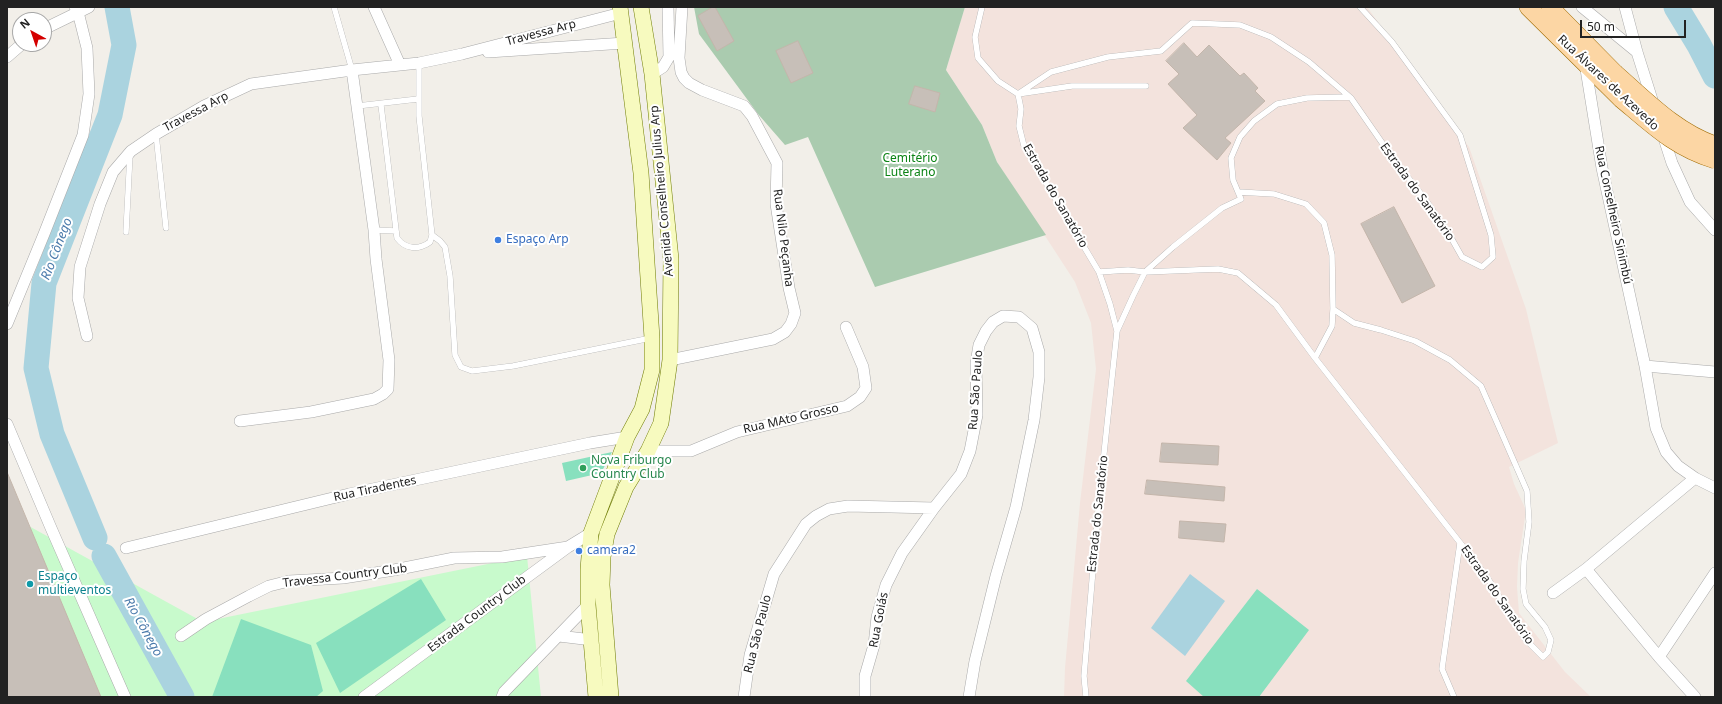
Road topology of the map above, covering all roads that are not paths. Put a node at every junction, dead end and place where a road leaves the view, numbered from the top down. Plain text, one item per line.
1 (89, 7) edge
2 (334, 7) edge
3 (374, 7) edge
4 (641, 7) edge
5 (668, 7) edge
6 (682, 7) edge
7 (982, 7) edge
8 (1360, 7) edge
9 (1528, 7) edge
10 (1550, 7) edge
11 (1582, 7) edge
12 (1625, 7) edge
13 (76, 10) edge
14 (620, 10) edge
15 (52, 24) edge
16 (625, 43) junction
17 (1636, 52) junction
18 (462, 54) junction
19 (419, 63) junction
20 (1585, 63) junction
21 (400, 65) junction
22 (352, 70) junction
23 (652, 74) junction
24 (1146, 86) dead end
25 (1018, 94) junction
26 (1349, 97) junction
27 (418, 99) junction
28 (382, 105) junction
29 (357, 106) junction
30 (156, 134) junction
31 (1715, 145) edge
32 (131, 151) junction
33 (1715, 160) edge
34 (1238, 192) junction
35 (166, 228) dead end
36 (374, 230) junction
37 (1715, 230) edge
38 (396, 231) junction
39 (126, 232) dead end
40 (432, 235) junction
41 (1099, 272) junction
42 (1145, 272) junction
43 (1333, 309) junction
44 (7, 324) edge
45 (846, 327) dead end
46 (1117, 331) junction
47 (87, 336) dead end
48 (652, 338) junction
49 (1315, 358) junction
50 (670, 360) junction
51 (1645, 366) junction
52 (1715, 372) edge
53 (240, 421) dead end
54 (7, 424) edge
55 (627, 438) junction
56 (648, 451) junction
57 (1695, 478) junction
58 (1715, 488) edge
59 (934, 508) junction
60 (591, 533) junction
61 (1460, 543) junction
62 (568, 546) junction
63 (126, 548) dead end
64 (1586, 569) junction
65 (1715, 573) edge
66 (1553, 593) dead end
67 (588, 605) junction
68 (181, 636) dead end
69 (559, 636) junction
70 (592, 640) junction
71 (1659, 657) junction
72 (125, 697) edge
73 (364, 697) edge
74 (502, 697) edge
75 (596, 697) edge
76 (611, 697) edge
77 (744, 697) edge
78 (865, 697) edge
79 (970, 697) edge
80 (1086, 697) edge
81 (1454, 697) edge
82 (1695, 697) edge

1 - 13 street
2 - 22 lane
3 - 21 street
4 - 23 main road, Avenida Conselheiro Julius Arp
5 - 23 street
6 - 50 street, Rua Nilo Peçanha
7 - 25 lane
8 - 26 lane, Estrada do Sanatório
9 - 20 main road, Rua Álvares de Azevedo
10 - 31 main road, Rua Álvares de Azevedo, bridge
11 - 17 street
12 - 17 street
13 - 15 street
13 - 44 street
14 - 16 main road, Avenida Conselheiro Julius Arp
14 - 18 street, Travessa Arp
16 - 18 street, Travessa Arp
16 - 48 main road, Avenida Conselheiro Julius Arp
17 - 37 street
18 - 19 street, Travessa Arp
19 - 21 street, Travessa Arp
19 - 27 lane
20 - 33 main road, Rua Álvares de Azevedo, bridge
20 - 51 street, Rua Conselheiro Sinimbú
21 - 22 street, Travessa Arp
22 - 29 street
22 - 30 street, Travessa Arp
23 - 50 main road, Avenida Conselheiro Julius Arp
24 - 25 lane
25 - 26 lane, Estrada do Sanatório
25 - 41 lane, Estrada do Sanatório
26 - 34 lane
27 - 28 lane
27 - 40 lane
28 - 29 lane
28 - 38 lane
29 - 36 street
30 - 32 street, Travessa Arp
30 - 35 lane
32 - 39 lane
32 - 47 street, Travessa Arp
34 - 42 lane, Estrada do Sanatório
34 - 43 lane
36 - 38 lane
36 - 53 street
38 - 40 lane
40 - 48 lane
41 - 42 lane, Estrada do Sanatório
41 - 46 lane, Estrada do Sanatório
42 - 46 lane, Estrada do Sanatório
42 - 49 lane, Estrada do Sanatório
43 - 49 lane
43 - 61 lane, Estrada do Sanatório
45 - 56 street, Rua MAto Grosso
46 - 80 lane, Estrada do Sanatório
48 - 55 main road, Avenida Conselheiro Julius Arp
49 - 61 lane, Estrada do Sanatório
50 - 56 main road, Avenida Conselheiro Julius Arp
51 - 52 street
51 - 57 street, Rua Conselheiro Sinimbú
54 - 72 street
55 - 60 main road, Avenida Conselheiro Julius Arp
55 - 63 street, Rua Tiradentes
56 - 76 main road, Avenida Conselheiro Julius Arp
57 - 58 street, Rua Conselheiro Sinimbú
57 - 64 street
59 - 77 street, Rua São Paulo
59 - 78 street, Rua Goiás
59 - 79 street, Rua São Paulo
60 - 62 street, Estrada Country Club
60 - 67 main road, Avenida Conselheiro Julius Arp
61 - 81 lane
62 - 68 street, Travessa Country Club
62 - 73 street, Estrada Country Club
64 - 66 street
64 - 71 street
65 - 71 street
67 - 69 street
67 - 70 main road, Avenida Conselheiro Julius Arp
69 - 70 street
69 - 74 street
70 - 75 main road, Avenida Conselheiro Julius Arp
71 - 82 street

